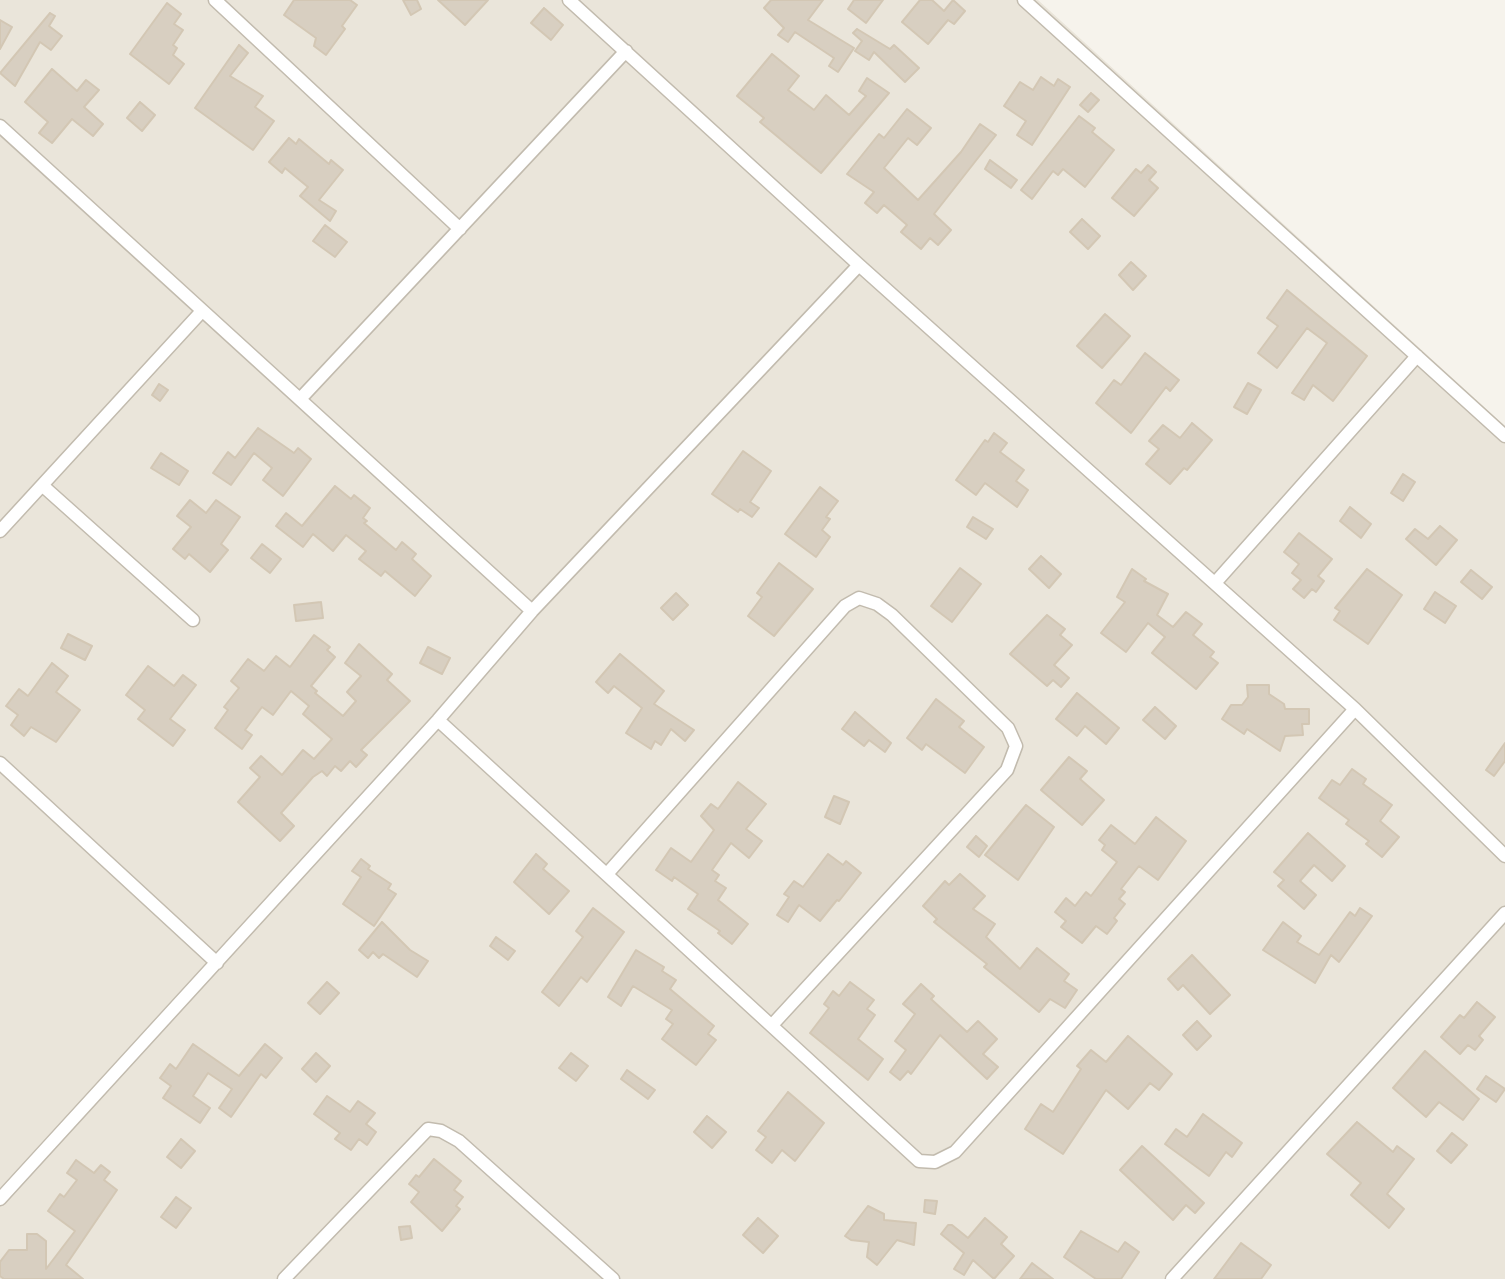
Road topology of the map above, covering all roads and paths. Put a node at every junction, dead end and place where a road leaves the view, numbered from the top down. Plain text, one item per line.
1 (215, 0) edge
2 (569, 0) edge
3 (1024, 0) edge
4 (626, 51) junction
5 (0, 126) edge
6 (460, 229) junction
7 (859, 265) junction
8 (202, 311) junction
9 (1417, 356) junction
10 (301, 398) junction
11 (1505, 436) edge
12 (43, 486) junction
13 (0, 531) edge
14 (1215, 583) junction
15 (533, 611) junction
16 (193, 620) dead end
17 (1355, 709) junction
18 (438, 720) junction
19 (0, 763) edge
20 (1505, 856) edge
21 (607, 874) junction
22 (1505, 913) edge
23 (217, 963) junction
24 (773, 1024) junction
25 (0, 1199) edge
26 (284, 1279) edge
27 (613, 1279) edge
28 (1172, 1279) edge

1 - 6 street
2 - 4 street
3 - 9 street
4 - 6 street
4 - 7 street
5 - 8 street
6 - 10 street
7 - 14 street
7 - 15 street
8 - 10 street
8 - 12 street
9 - 11 street
9 - 14 street
10 - 15 street
12 - 13 street
12 - 16 street
14 - 17 street
15 - 18 street
17 - 20 street
17 - 24 street
18 - 21 street
18 - 23 street
19 - 23 street
21 - 24 street
21 - 24 street
22 - 28 street
23 - 25 street
26 - 27 street

